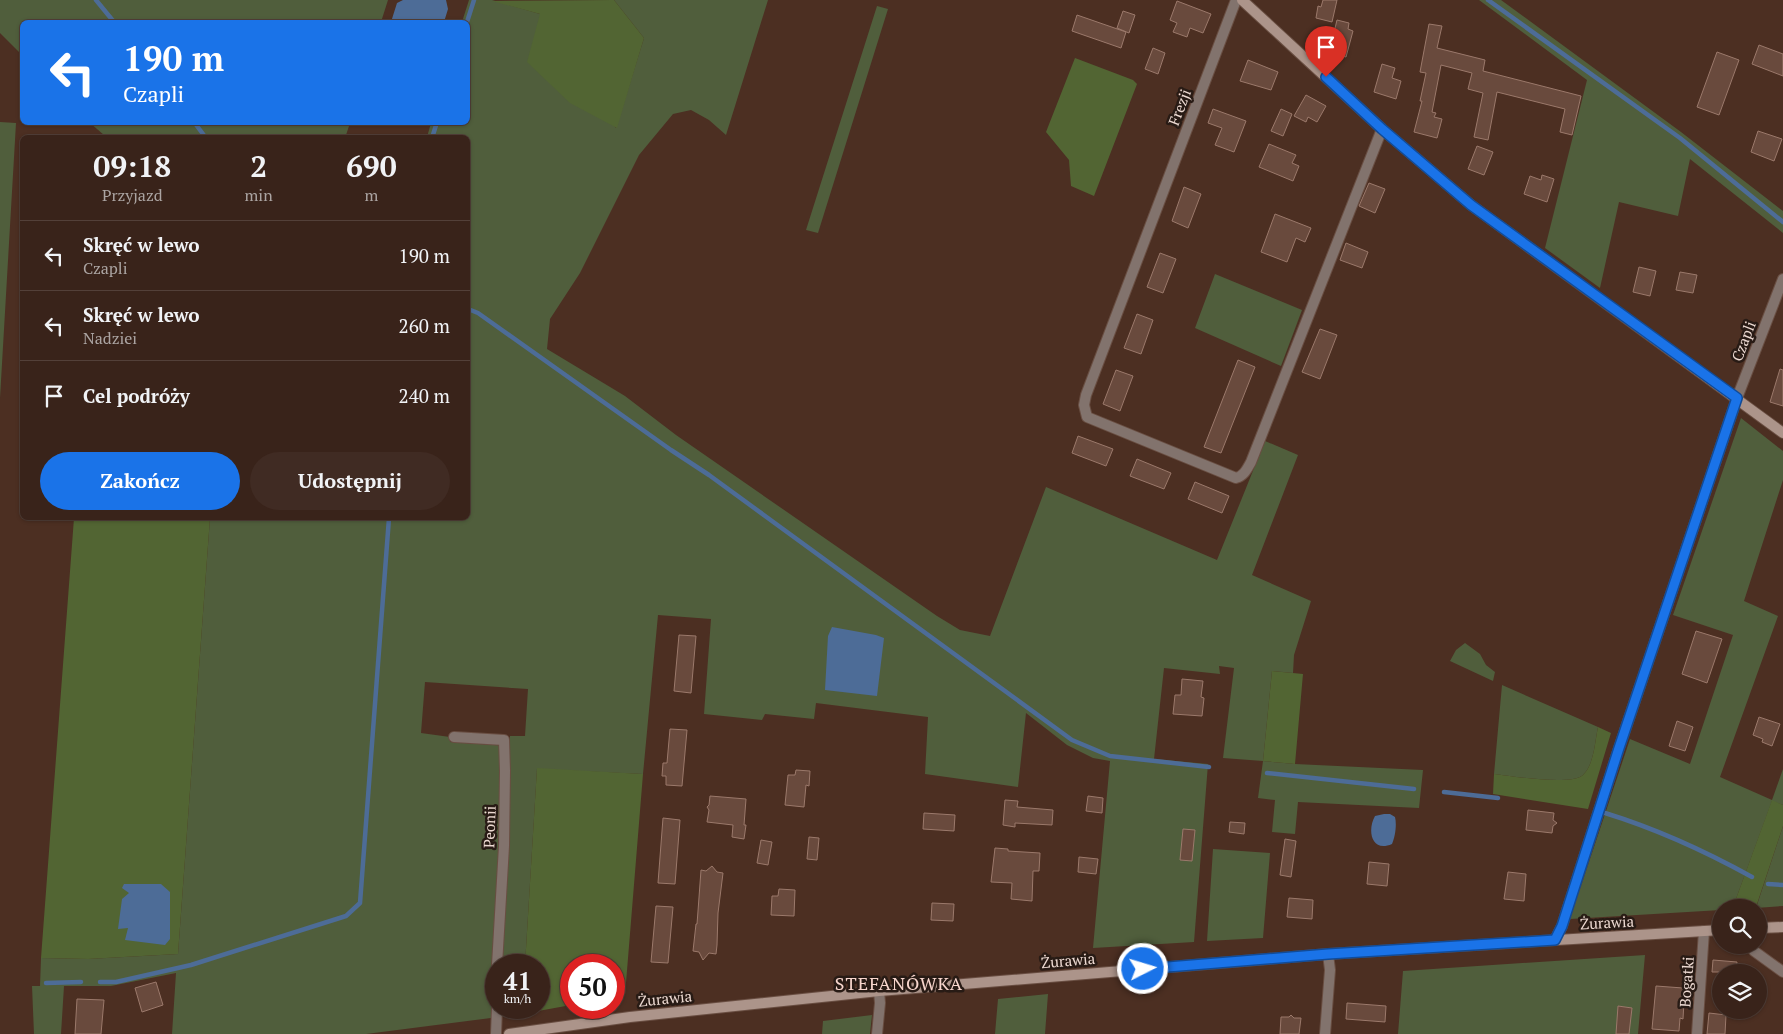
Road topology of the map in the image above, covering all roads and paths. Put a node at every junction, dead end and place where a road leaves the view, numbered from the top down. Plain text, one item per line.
1 (1236, 0) edge
2 (1242, 0) edge
3 (1382, 129) junction
4 (1783, 279) edge
5 (1737, 398) junction
6 (1783, 433) edge
7 (454, 737) dead end
8 (1783, 927) edge
9 (1767, 928) edge
10 (1704, 931) junction
11 (1712, 931) edge
12 (1555, 940) junction
13 (498, 954) edge
14 (1328, 954) junction
15 (1758, 954) edge
16 (1783, 972) edge
17 (879, 991) junction
18 (497, 1019) edge
19 (496, 1034) edge
20 (509, 1034) edge
21 (877, 1034) edge
22 (1325, 1034) edge
23 (1697, 1034) edge

1 - 3 street, Frezji
2 - 3 main road
3 - 5 main road
4 - 5 street, Czapli
5 - 6 main road
5 - 12 street, Czapli
7 - 13 street, Peonii
8 - 9 main road
10 - 11 main road, Żurawia
10 - 12 main road, Żurawia
10 - 23 street, Bogatki
12 - 14 main road, Żurawia
14 - 17 main road, Żurawia
14 - 22 street
15 - 16 street
17 - 20 main road, Żurawia
17 - 21 street
18 - 19 street

